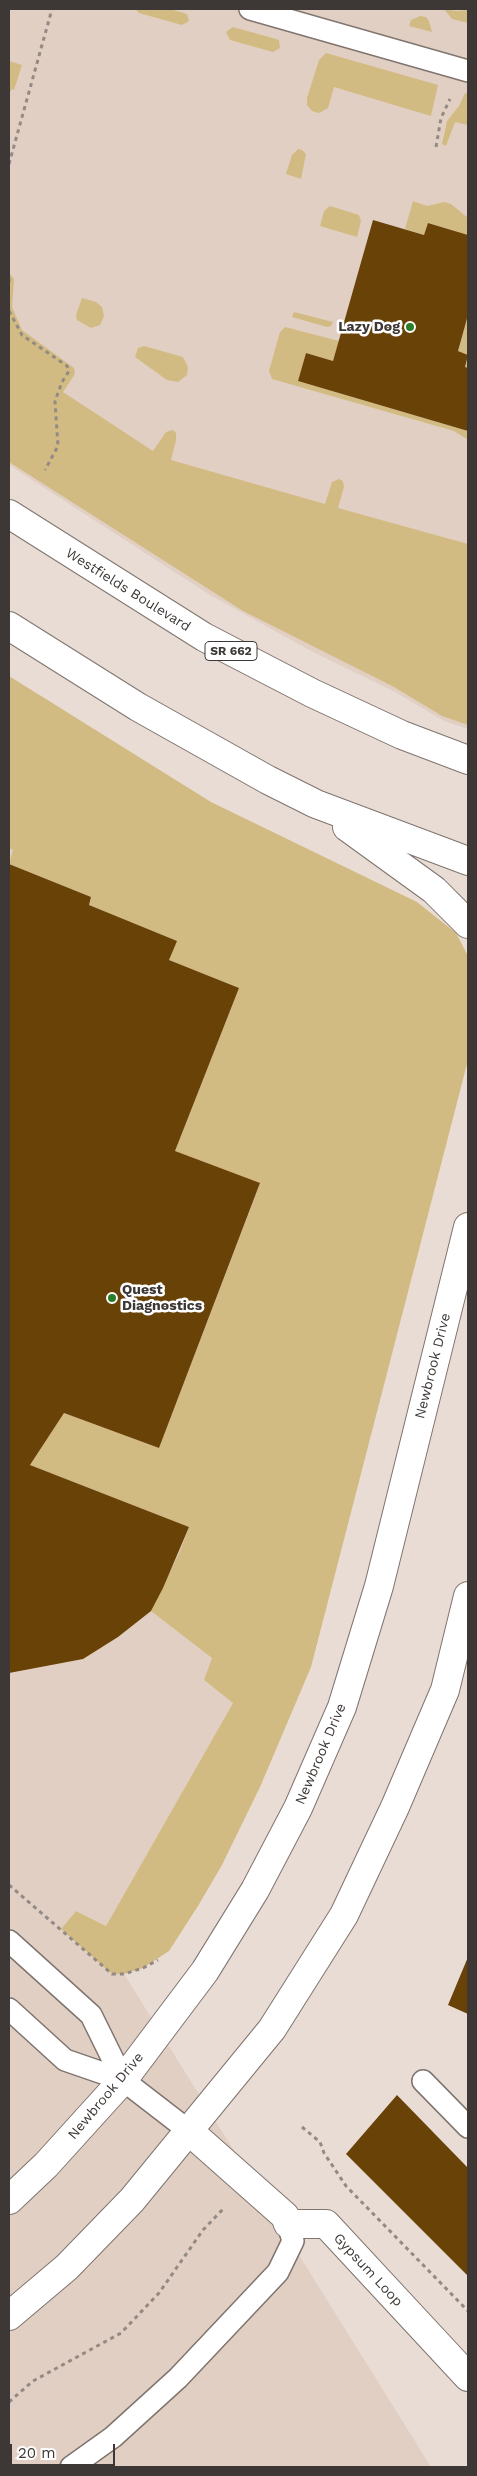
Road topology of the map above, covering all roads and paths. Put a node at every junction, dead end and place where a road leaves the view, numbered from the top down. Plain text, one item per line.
1 (52, 9) edge
2 (250, 9) edge
3 (468, 71) edge
4 (450, 99) dead end
5 (436, 147) dead end
6 (9, 164) edge
7 (9, 278) edge
8 (9, 286) edge
9 (9, 310) edge
10 (45, 470) dead end
11 (9, 514) edge
12 (9, 626) edge
13 (468, 760) edge
14 (316, 804) junction
15 (468, 861) edge
16 (468, 924) edge
17 (468, 1227) edge
18 (468, 1596) edge
19 (460, 1664) edge
20 (9, 1885) edge
21 (9, 1941) edge
22 (158, 1960) dead end
23 (9, 2009) edge
24 (123, 2080) junction
25 (422, 2081) dead end
26 (302, 2127) dead end
27 (468, 2127) edge
28 (189, 2132) junction
29 (249, 2184) junction
30 (9, 2200) edge
31 (288, 2224) junction
32 (468, 2312) edge
33 (9, 2316) edge
34 (468, 2376) edge
35 (9, 2402) edge
36 (71, 2467) edge

1 - 6 path
2 - 3 lane
4 - 5 path
7 - 8 path
9 - 10 path
11 - 13 street, Westfields Boulevard / SR 662
12 - 14 street
14 - 15 street
14 - 16 street
17 - 24 street, Newbrook Drive
18 - 19 street
19 - 28 street
20 - 22 path
21 - 24 lane
23 - 24 lane
24 - 28 lane
24 - 30 street, Newbrook Drive
25 - 27 lane
26 - 32 path
28 - 29 street
28 - 33 street
29 - 31 street
29 - 35 path
31 - 34 street, Gypsum Loop
31 - 36 lane

